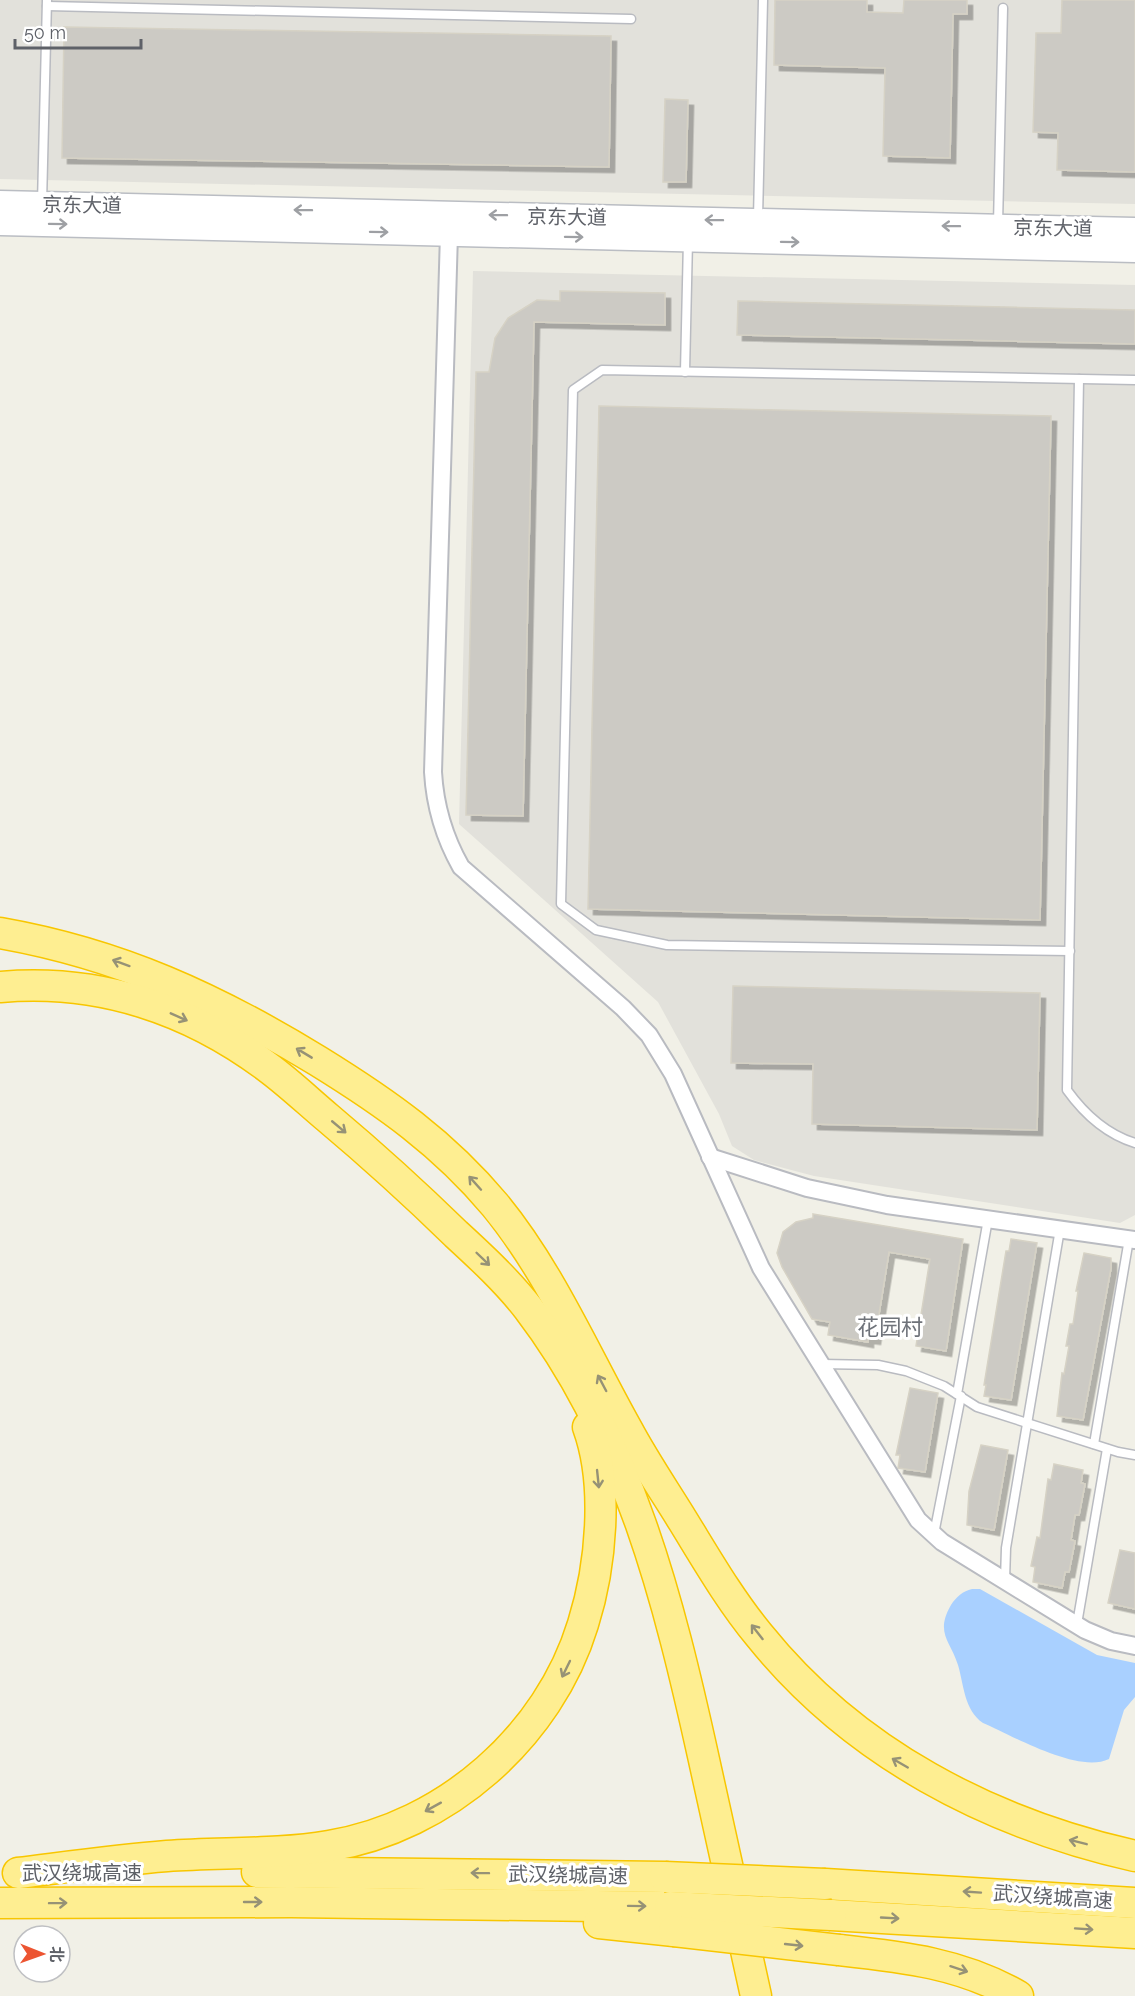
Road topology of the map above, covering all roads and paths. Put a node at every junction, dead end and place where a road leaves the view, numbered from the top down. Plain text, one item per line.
1 (763, 0) edge
2 (47, 3) edge
3 (1003, 8) dead end
4 (631, 19) dead end
5 (0, 203) edge
6 (42, 204) junction
7 (758, 221) junction
8 (0, 223) edge
9 (998, 227) junction
10 (1135, 230) edge
11 (449, 234) junction
12 (688, 240) junction
13 (1135, 250) edge
14 (685, 372) junction
15 (1079, 379) junction
16 (1135, 380) edge
17 (0, 921) edge
18 (0, 933) edge
19 (85, 951) junction
20 (1070, 951) junction
21 (0, 952) edge
22 (0, 987) edge
23 (144, 1002) junction
24 (1135, 1143) edge
25 (710, 1157) junction
26 (987, 1219) junction
27 (1060, 1229) junction
28 (1132, 1239) edge
29 (566, 1362) junction
30 (821, 1364) junction
31 (959, 1395) junction
32 (1027, 1423) junction
33 (629, 1434) junction
34 (1094, 1444) junction
35 (1107, 1449) junction
36 (1135, 1455) edge
37 (934, 1536) junction
38 (1005, 1580) junction
39 (1077, 1624) junction
40 (1135, 1646) edge
41 (1135, 1856) edge
42 (9, 1873) edge
43 (0, 1903) edge
44 (1135, 1903) edge
45 (672, 1919) junction
46 (1135, 1933) edge
47 (756, 1996) edge
48 (773, 1996) edge
49 (1018, 1996) edge

1 - 7 lane
2 - 4 lane
2 - 6 lane
3 - 9 lane
5 - 6 main road, 京东大道
7 -> 6 main road, 京东大道
9 -> 7 main road, 京东大道
8 -> 11 main road, 京东大道
9 - 10 main road, 京东大道
11 -> 12 main road, 京东大道
11 - 25 street
12 -> 13 main road, 京东大道
12 - 14 lane
14 - 15 lane
14 - 20 lane
15 - 16 lane
15 - 20 lane
17 - 19 highway
18 - 19 highway
33 -> 19 highway
20 - 24 lane
21 - 23 highway
22 - 23 highway
23 -> 29 highway
25 - 26 street
25 - 30 street
26 - 27 street
26 - 31 lane
27 - 28 street
27 - 32 lane
28 - 34 lane
29 -> 42 highway
29 - 47 highway
30 - 31 lane
30 - 37 street
31 - 32 lane
31 - 37 lane
32 - 34 lane
32 - 38 lane
41 -> 33 highway
33 - 48 highway
34 - 35 lane
35 - 36 lane
35 - 39 lane
37 - 38 street
38 - 39 street
39 - 40 street
44 -> 42 highway, 武汉绕城高速, bridge
43 -> 45 highway, 武汉绕城高速
45 -> 46 highway, 武汉绕城高速, bridge
45 -> 49 highway, bridge

